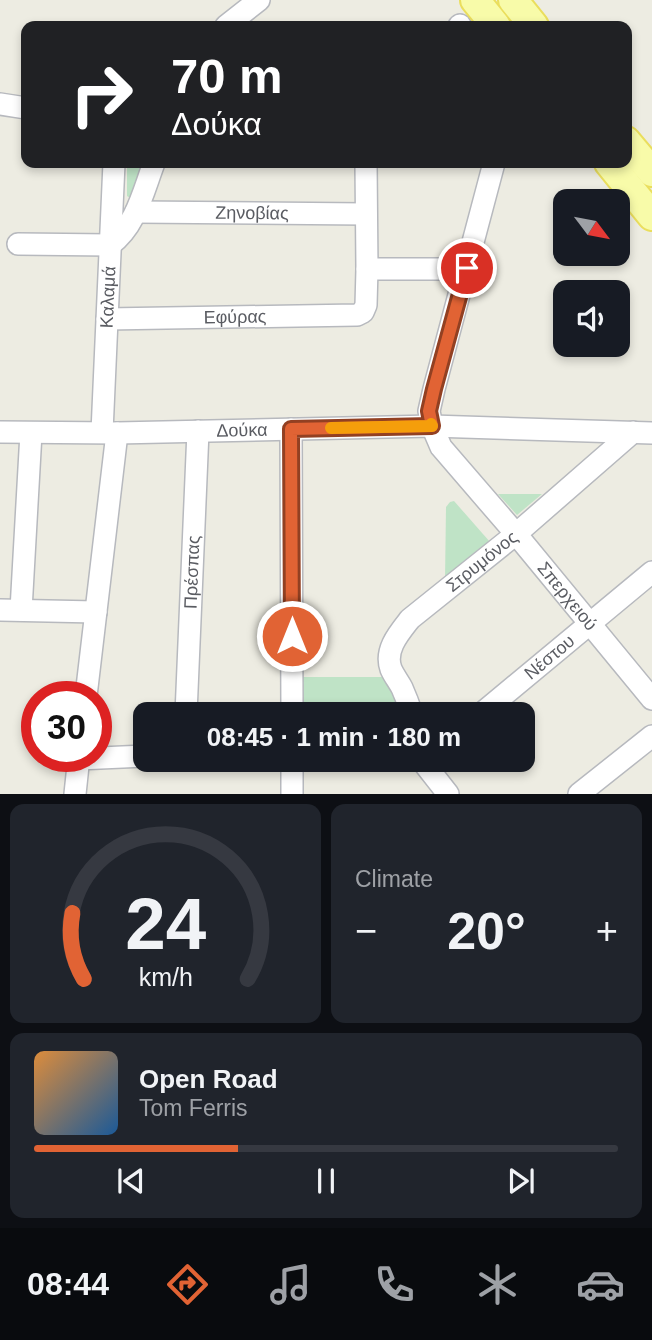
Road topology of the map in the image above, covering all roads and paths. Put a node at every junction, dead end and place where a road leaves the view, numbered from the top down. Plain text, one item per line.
1 (259, 0) edge
2 (475, 0) edge
3 (513, 0) edge
4 (232, 13) edge
5 (492, 21) edge
6 (530, 21) edge
7 (0, 104) edge
8 (21, 107) edge
9 (632, 148) edge
10 (114, 168) edge
11 (152, 168) edge
12 (366, 168) edge
13 (493, 168) edge
14 (613, 168) edge
15 (652, 172) edge
16 (136, 212) junction
17 (366, 214) junction
18 (652, 216) edge
19 (18, 244) dead end
20 (110, 245) junction
21 (467, 268) junction
22 (367, 269) junction
23 (107, 319) junction
24 (432, 426) junction
25 (291, 429) junction
26 (198, 430) junction
27 (0, 432) edge
28 (31, 433) junction
29 (110, 433) junction
30 (642, 433) edge
31 (516, 534) junction
32 (652, 572) edge
33 (10, 610) edge
34 (96, 612) junction
35 (590, 623) junction
36 (88, 681) edge
37 (652, 699) edge
38 (187, 702) edge
39 (292, 702) edge
40 (407, 702) edge
41 (495, 702) edge
42 (652, 736) edge
43 (112, 757) edge
44 (133, 757) edge
45 (77, 772) edge
46 (292, 772) edge
47 (431, 772) edge
48 (75, 794) edge
49 (292, 794) edge
50 (448, 794) edge
51 (579, 794) edge

1 - 4 street
2 - 5 main road
3 - 6 main road
7 - 8 street
9 - 15 main road
10 - 20 street, Καλαμά
11 - 16 street
12 - 17 street
13 - 21 street
14 - 18 main road
16 - 17 street, Ζηνοβίας
16 - 20 street
17 - 22 street
19 - 20 street
20 - 23 street, Καλαμά
21 - 22 street
21 - 24 street
22 - 23 street, Εφύρας
23 - 29 street, Καλαμά
24 - 25 street, Δούκα
24 - 30 street, Δούκα
24 - 31 street, Σπερχειού
25 - 26 street, Δούκα
25 - 39 street
26 - 29 street, Δούκα
26 - 38 street, Πρέσπας
27 - 28 street, Δούκα
28 - 29 street, Δούκα
28 - 33 street
29 - 34 street, Καλαμά
30 - 31 street, Στρυμόνος
31 - 35 street, Σπερχειού
31 - 40 street, Στρυμόνος
32 - 35 street, Νέστου
33 - 34 street
34 - 36 street, Καλαμά
35 - 37 street, Σπερχειού
35 - 41 street, Νέστου
42 - 51 street
43 - 44 street
45 - 48 street
46 - 49 street
47 - 50 street

